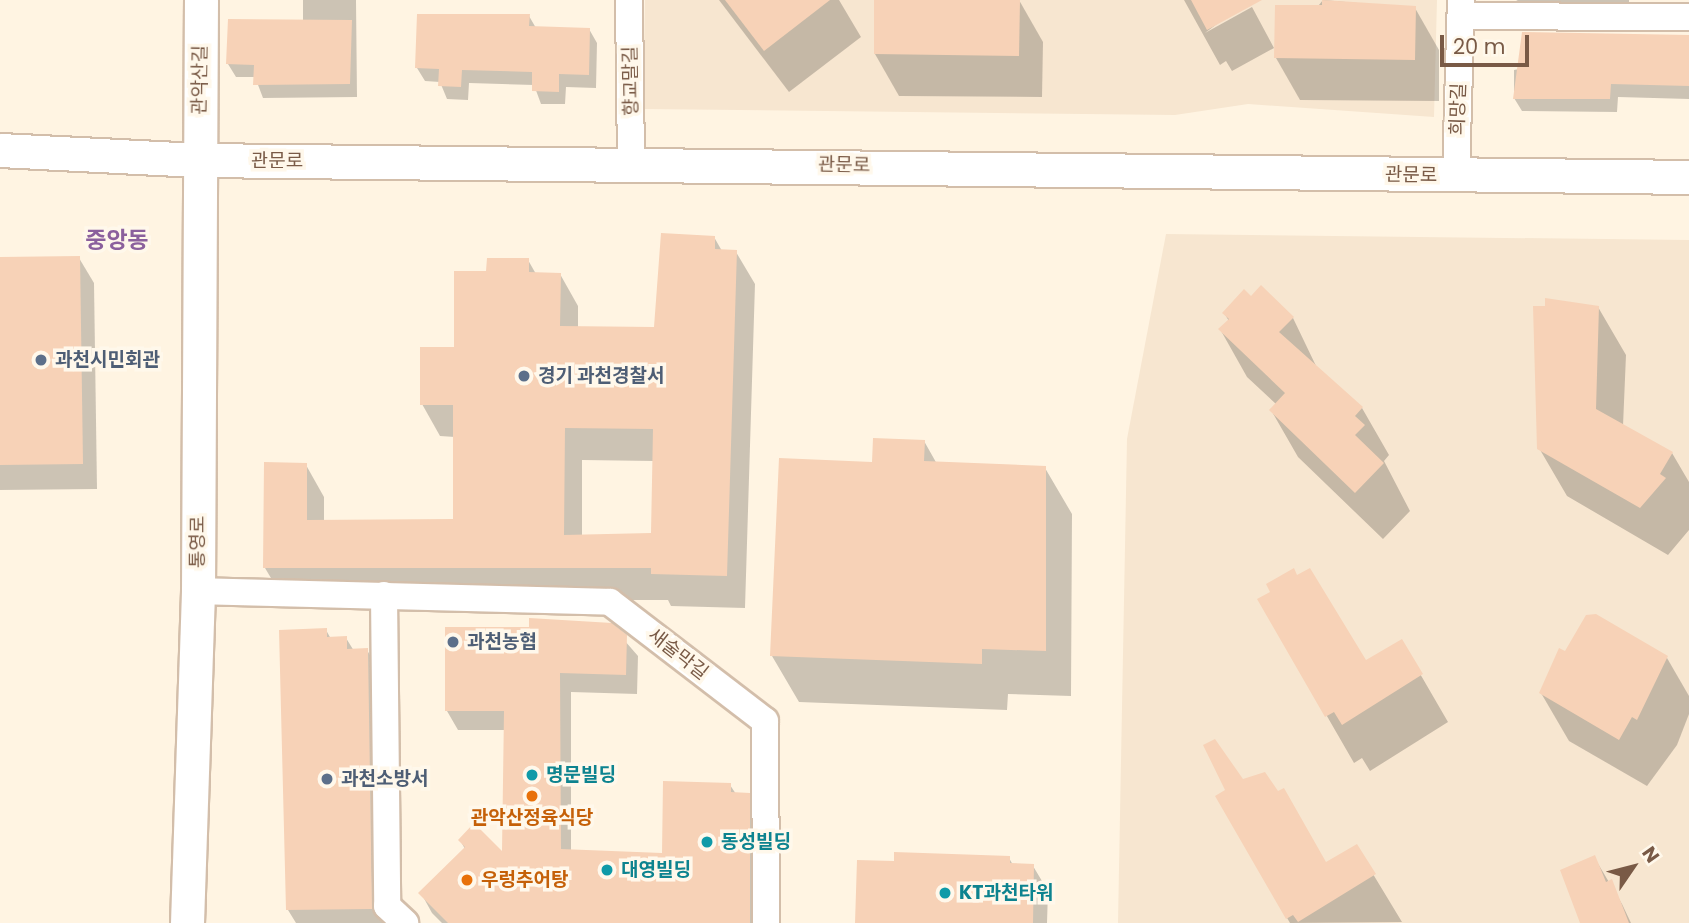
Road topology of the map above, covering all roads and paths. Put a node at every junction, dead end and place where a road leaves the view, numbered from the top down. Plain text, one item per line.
1 (201, 0) edge
2 (629, 0) edge
3 (1461, 8) edge
4 (1689, 17) edge
5 (0, 150) edge
6 (198, 160) junction
7 (631, 163) junction
8 (1456, 176) junction
9 (1689, 177) edge
10 (198, 591) junction
11 (384, 595) junction
12 (187, 923) edge
13 (405, 923) edge
14 (766, 923) edge

1 - 6 street, 관악산길
2 - 7 street, 향교말길
3 - 4 street
3 - 8 street, 희망길
5 - 6 street, 관문로
6 - 7 street, 관문로
6 - 10 street, 통영로
7 - 8 street, 관문로
8 - 9 street, 관문로
10 - 11 street, 새술막길
10 - 12 street, 통영로
11 - 13 street
11 - 14 street, 새술막길

